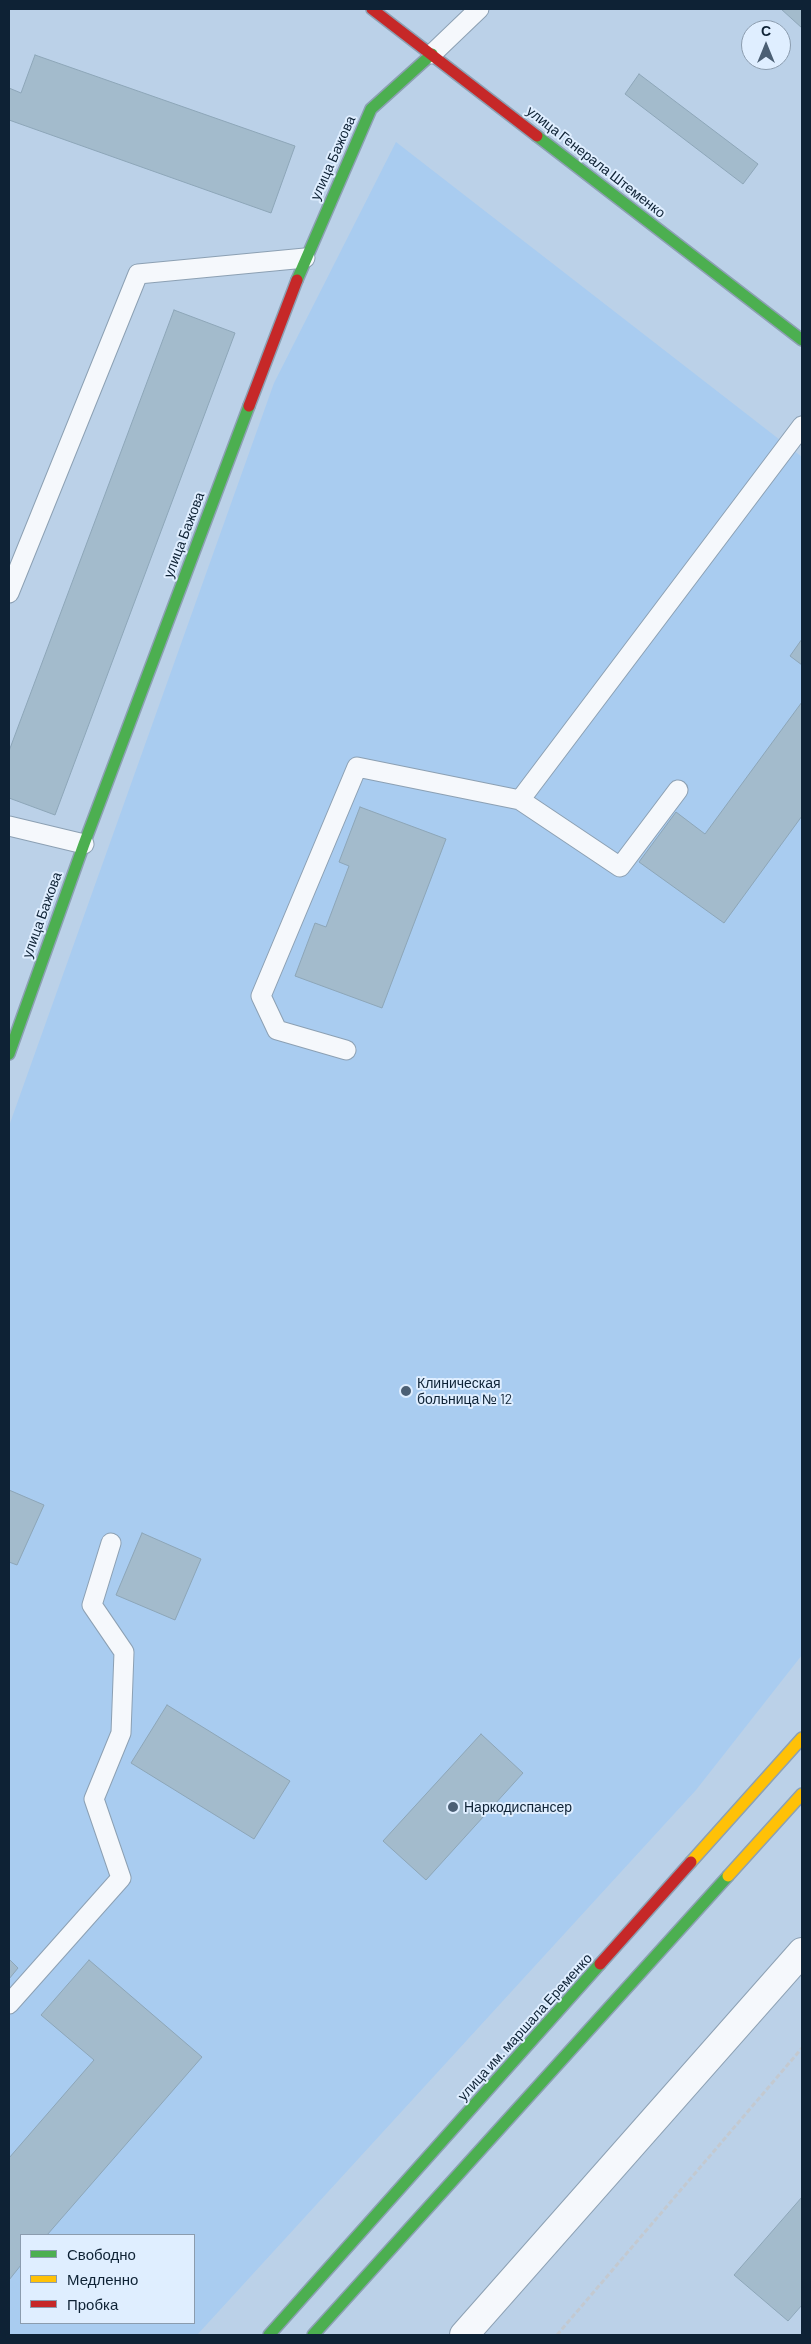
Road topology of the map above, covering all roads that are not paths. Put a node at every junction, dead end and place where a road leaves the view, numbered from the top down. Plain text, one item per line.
1 (372, 9) edge
2 (479, 9) edge
3 (432, 54) junction
4 (305, 258) junction
5 (802, 340) edge
6 (802, 426) edge
7 (9, 593) edge
8 (678, 790) dead end
9 (520, 800) junction
10 (9, 826) edge
11 (84, 844) junction
12 (346, 1050) dead end
13 (9, 1054) edge
14 (111, 1543) dead end
15 (802, 1738) edge
16 (802, 1794) edge
17 (802, 1952) edge
18 (9, 2004) edge
19 (269, 2335) edge
20 (313, 2335) edge
21 (464, 2335) edge

1 - 3 main road, улица Генерала Штеменко
2 - 3 lane
3 - 4 main road, улица Бажова
3 - 5 main road, улица Генерала Штеменко
4 - 7 lane
4 - 11 main road, улица Бажова
6 - 9 lane
8 - 9 lane
9 - 12 lane
10 - 11 lane
11 - 13 main road, улица Бажова
14 - 18 lane
15 - 19 main road, улица им. маршала Еременко
16 - 20 main road
17 - 21 street

